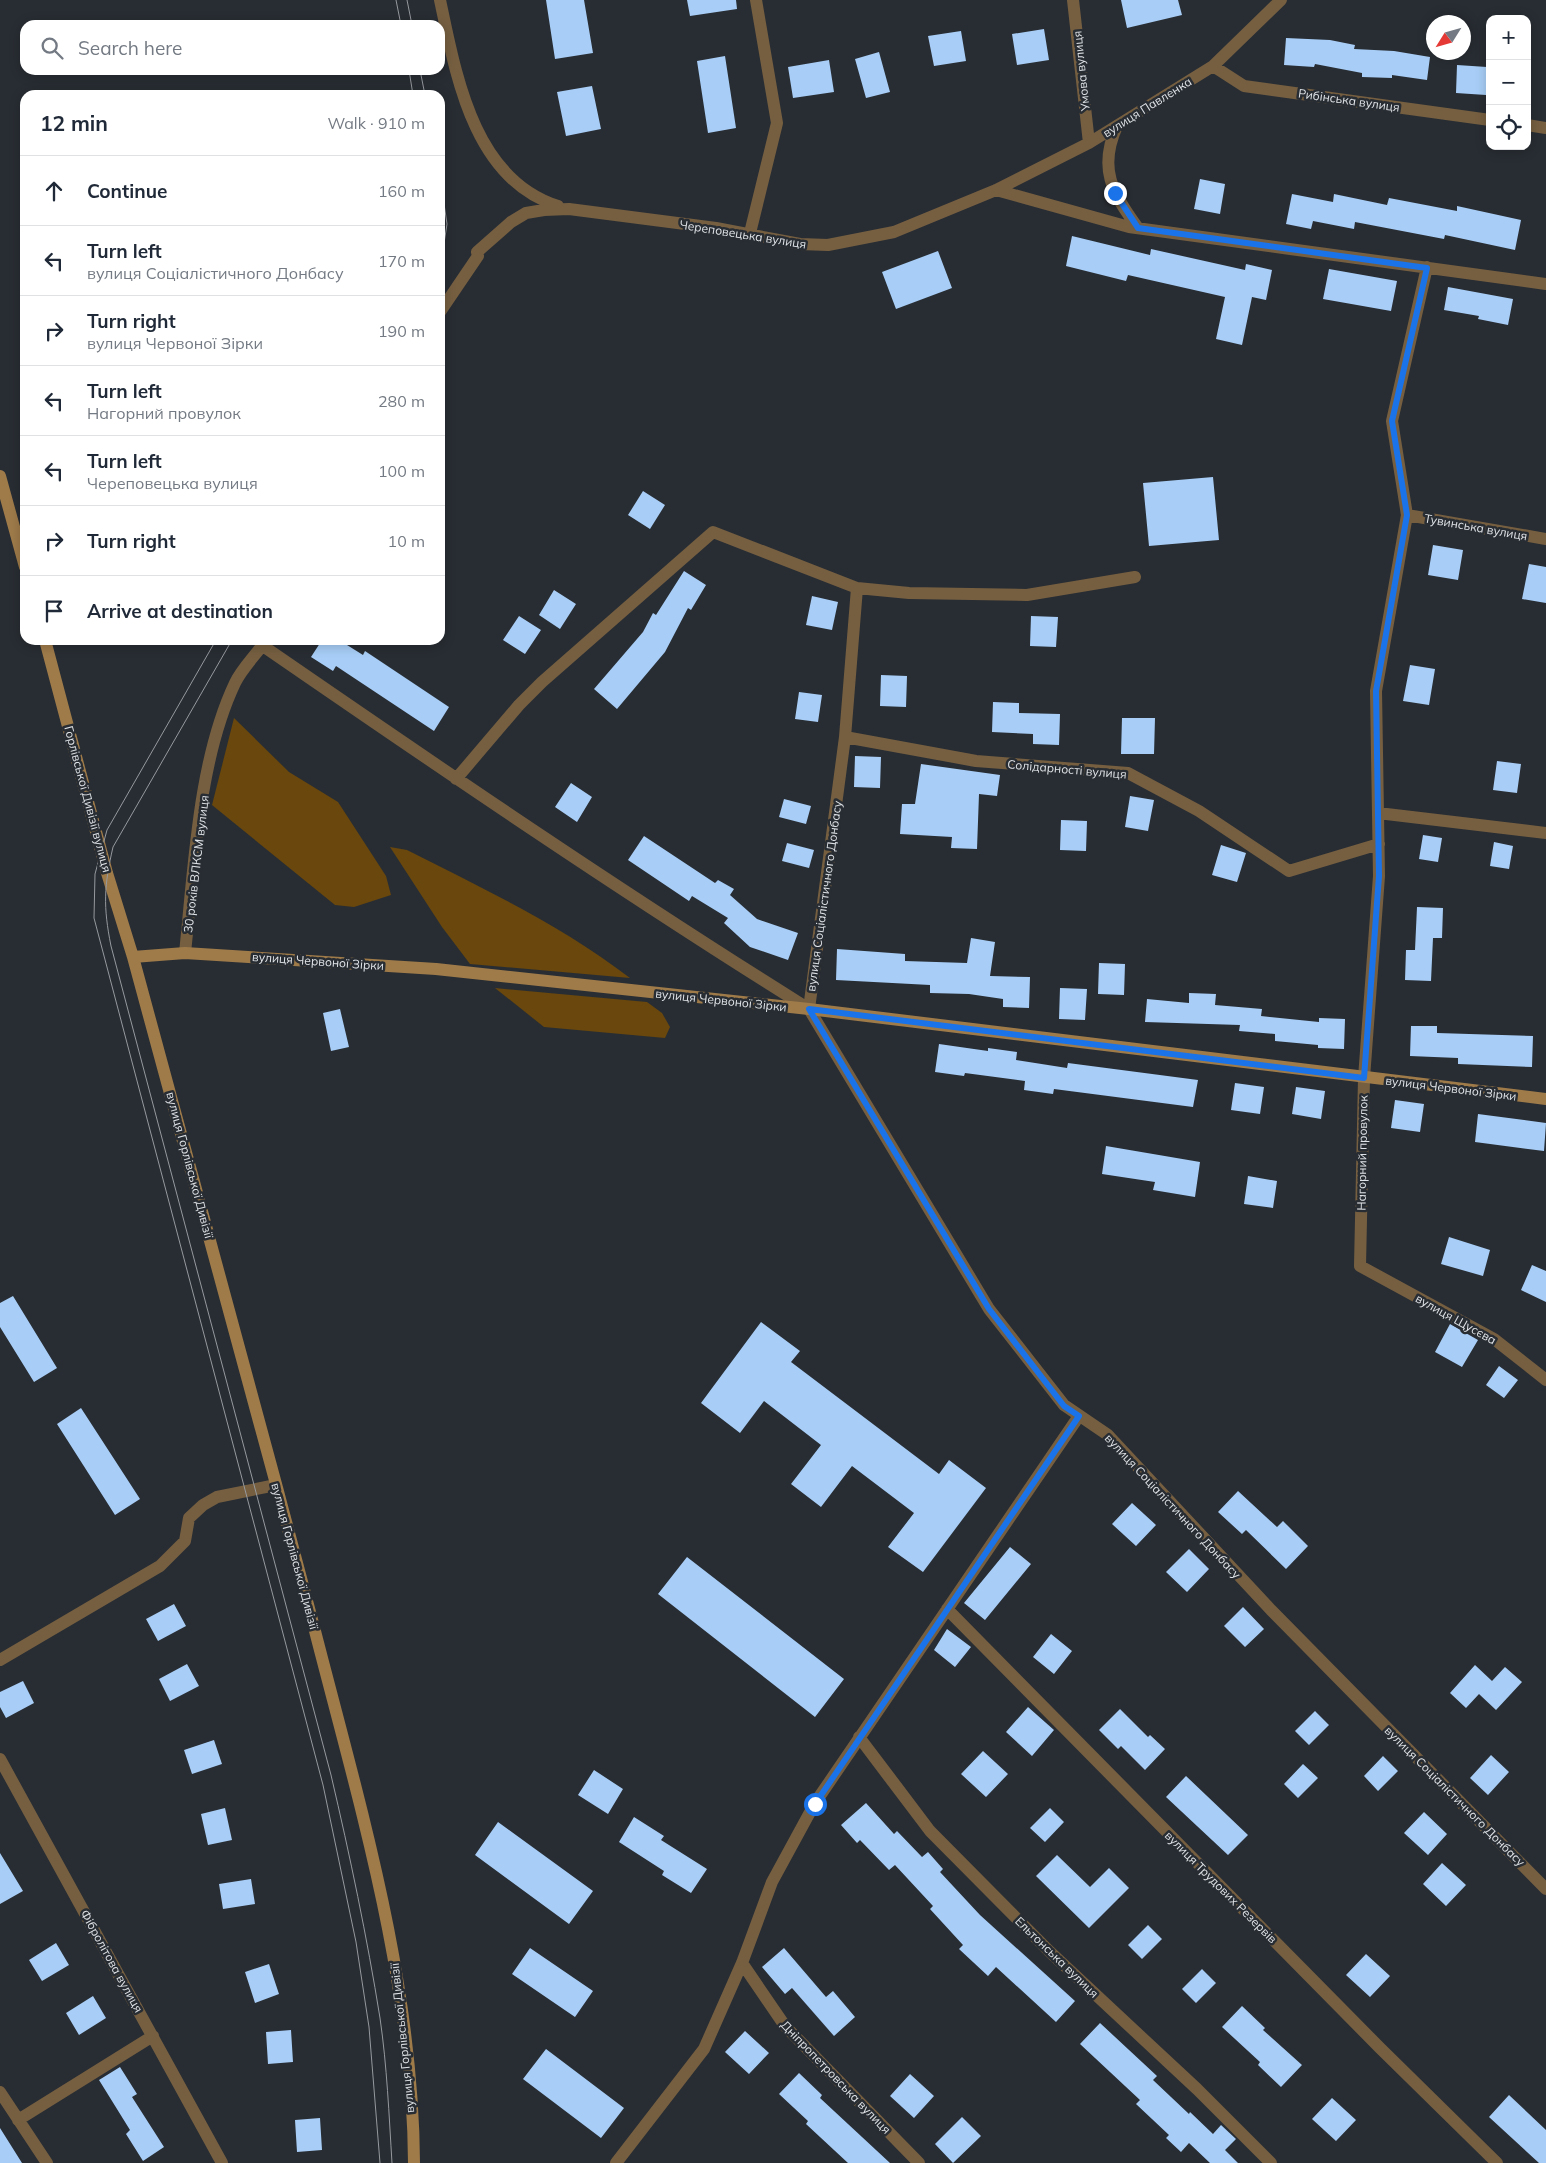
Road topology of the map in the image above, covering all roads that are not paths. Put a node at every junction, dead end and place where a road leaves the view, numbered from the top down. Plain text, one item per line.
1 (440, 0) edge
2 (756, 0) edge
3 (1073, 0) edge
4 (1281, 0) edge
5 (444, 20) edge
6 (445, 24) edge
7 (1213, 66) junction
8 (1486, 119) edge
9 (1117, 126) junction
10 (1531, 126) edge
11 (1546, 128) edge
12 (1089, 143) junction
13 (996, 190) junction
14 (569, 209) junction
15 (1138, 228) junction
16 (750, 233) junction
17 (1427, 268) junction
18 (1546, 284) edge
19 (445, 305) edge
20 (0, 476) edge
21 (3, 494) edge
22 (1407, 515) junction
23 (1546, 539) edge
24 (20, 550) edge
25 (1135, 577) dead end
26 (857, 588) junction
27 (46, 645) edge
28 (261, 645) edge
29 (267, 645) edge
30 (845, 737) junction
31 (456, 779) junction
32 (1378, 813) junction
33 (1546, 833) edge
34 (1379, 844) junction
35 (186, 953) junction
36 (134, 957) junction
37 (809, 1009) junction
38 (1364, 1078) junction
39 (1546, 1099) edge
40 (1360, 1266) joint
41 (1546, 1380) edge
42 (1079, 1416) junction
43 (276, 1485) junction
44 (947, 1609) junction
45 (0, 1660) edge
46 (859, 1737) junction
47 (0, 1759) edge
48 (1546, 1889) edge
49 (742, 1963) junction
50 (153, 2036) junction
51 (0, 2092) edge
52 (18, 2120) junction
53 (47, 2163) edge
54 (222, 2163) edge
55 (414, 2163) edge
56 (616, 2163) edge
57 (919, 2163) edge
58 (1271, 2163) edge
59 (1497, 2163) edge

1 - 5 street
2 - 16 street
3 - 12 street, Умова вулиця
4 - 7 street, вулиця Павленка
6 - 14 street
7 - 8 street, Рибінська вулиця
7 - 9 street, вулиця Павленка
9 - 12 street, вулиця Павленка
9 - 15 street
10 - 11 street
12 - 13 street, вулиця Павленка
13 - 15 street
13 - 16 street, Череповецька вулиця
14 - 16 street, Череповецька вулиця
14 - 19 street, Череповецька вулиця
15 - 17 street
17 - 18 street
17 - 22 street, Нагорний провулок
20 - 21 main road
21 - 24 main road
22 - 23 street, Тувинська вулиця
22 - 32 street, Нагорний провулок
25 - 26 street
26 - 30 street, вулиця Соціалістичного Донбасу
26 - 31 street
27 - 36 main road, Горлівської Дивізії вулиця
28 - 35 street, 30 років ВЛКСМ вулиця
29 - 31 street
30 - 34 street, Солідарності вулиця
30 - 37 street, вулиця Соціалістичного Донбасу
31 - 37 street
32 - 33 street
32 - 34 street, Нагорний провулок
34 - 38 street, Нагорний провулок
35 - 36 main road, вулиця Червоної Зірки
35 - 37 main road, вулиця Червоної Зірки
36 - 43 main road, вулиця Горлівської Дивізії
37 - 38 main road, вулиця Червоної Зірки
37 - 42 street, вулиця Соціалістичного Донбасу
38 - 39 main road, вулиця Червоної Зірки
38 - 40 street, Нагорний провулок
40 - 41 street, вулиця Щусєва
42 - 44 street
42 - 48 street, вулиця Соціалістичного Донбасу
43 - 45 street
43 - 55 main road, вулиця Горлівської Дивізії
44 - 46 street
44 - 59 street, вулиця Трудових Резервів
46 - 49 street
46 - 58 street, Ельтонська вулиця
47 - 50 street, Фібролітова вулиця
49 - 56 street
49 - 57 street, Дніпропетровська вулиця
50 - 52 street
50 - 54 street, Фібролітова вулиця
51 - 52 street
52 - 53 street

